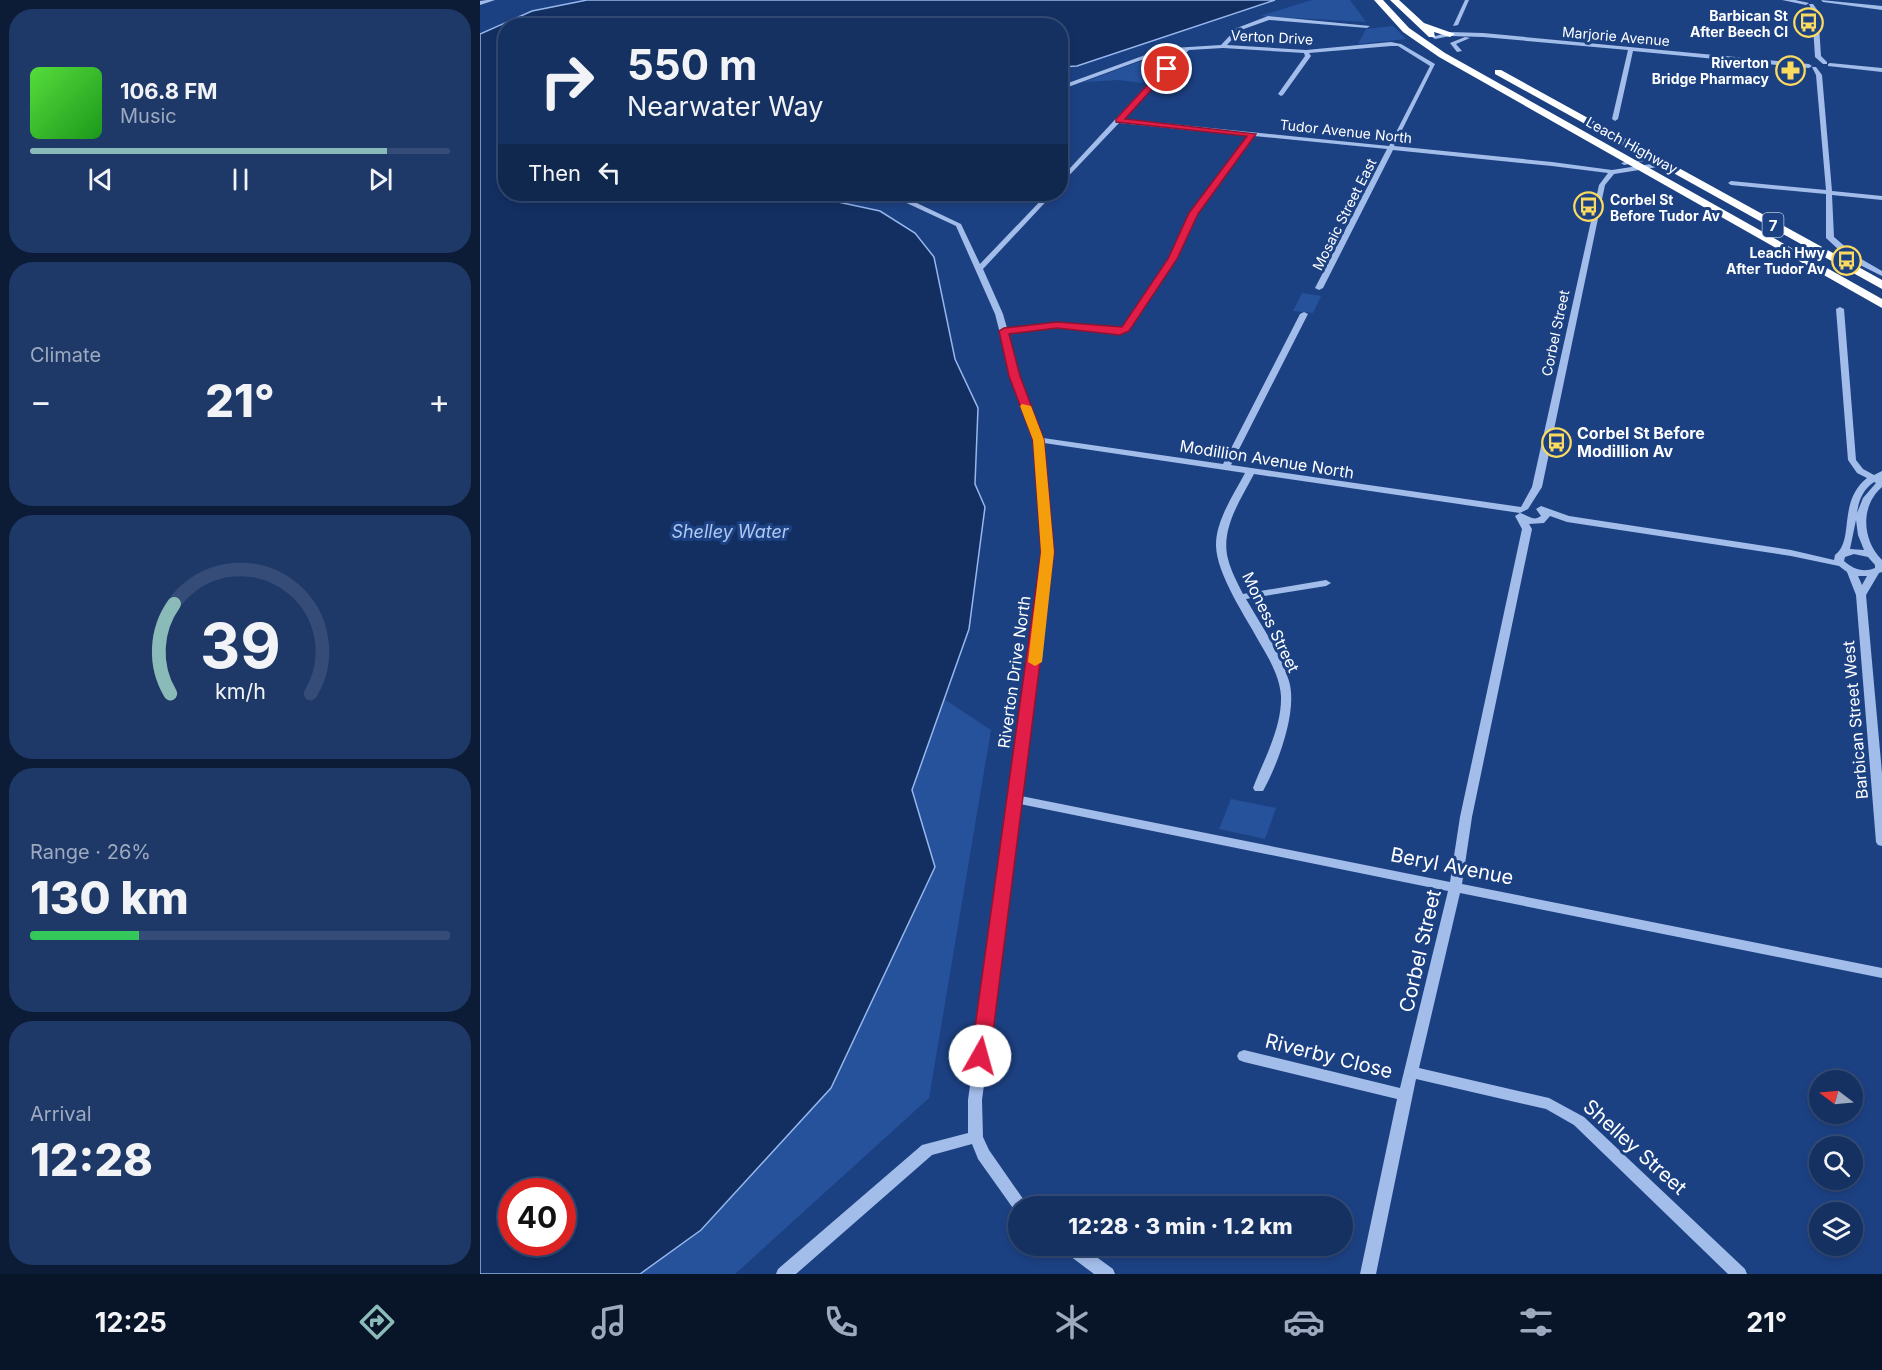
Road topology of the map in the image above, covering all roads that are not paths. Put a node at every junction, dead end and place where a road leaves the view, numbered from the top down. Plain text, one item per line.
1 (490, 0) edge
2 (1378, 0) edge
3 (1394, 0) edge
4 (1467, 0) edge
5 (1784, 0) edge
6 (1800, 0) edge
7 (1807, 2) edge
8 (1821, 2) edge
9 (480, 3) edge
10 (1882, 8) edge
11 (1815, 11) junction
12 (1417, 23) junction
13 (1367, 26) dead end
14 (1453, 29) junction
15 (1435, 37) junction
16 (1513, 38) junction
17 (1391, 44) joint
18 (1223, 46) junction
19 (1429, 46) junction
20 (1188, 48) junction
21 (1631, 49) junction
22 (1306, 52) junction
23 (1463, 53) joint
24 (1813, 63) junction
25 (1485, 65) dead end
26 (1827, 66) junction
27 (1882, 70) edge
28 (1819, 75) junction
29 (1068, 85) edge
30 (1281, 94) dead end
31 (1615, 119) dead end
32 (1119, 120) junction
33 (1252, 134) junction
34 (1392, 148) junction
35 (1652, 158) junction
36 (1664, 164) junction
37 (1636, 165) junction
38 (1596, 169) junction
39 (1610, 170) junction
40 (1068, 174) edge
41 (1731, 183) dead end
42 (1602, 185) junction
43 (1829, 192) junction
44 (1882, 198) edge
45 (913, 201) edge
46 (1043, 201) edge
47 (980, 268) junction
48 (1882, 274) edge
49 (1882, 285) edge
50 (1319, 288) dead end
51 (1882, 304) edge
52 (1840, 309) dead end
53 (1304, 314) dead end
54 (1004, 331) junction
55 (1039, 440) junction
56 (1225, 468) junction
57 (1250, 472) junction
58 (1879, 479) edge
59 (1537, 487) junction
60 (1542, 515) junction
61 (1523, 516) junction
62 (1844, 561) junction
63 (1878, 565) edge
64 (1326, 583) dead end
65 (1862, 596) junction
66 (1241, 597) junction
67 (1259, 788) dead end
68 (1014, 799) junction
69 (1882, 842) edge
70 (1455, 888) junction
71 (1882, 974) edge
72 (1244, 1056) dead end
73 (1412, 1072) junction
74 (1405, 1095) junction
75 (976, 1137) junction
76 (1013, 1196) edge
77 (1083, 1256) edge
78 (784, 1274) edge
79 (1107, 1274) edge
80 (1368, 1274) edge
81 (1739, 1274) edge

1 - 9 street
2 - 19 highway, Leach Highway / 7
3 - 12 highway
4 - 14 street
5 - 7 street
6 - 7 street
7 - 8 street
7 - 11 street
8 - 10 street
8 - 11 street
11 - 24 street
12 - 14 highway
12 - 15 highway
13 - 18 street
14 - 15 street, Marjorie Avenue
14 - 16 street, Marjorie Avenue
15 - 19 highway
15 - 23 highway
16 - 21 street, Marjorie Avenue
16 - 23 street, Marjorie Avenue
17 - 22 street, Verton Drive
17 - 34 street, Mosaic Street East
18 - 20 street
18 - 22 street, Verton Drive
19 - 37 highway, Leach Highway / 7
20 - 29 street
20 - 32 street
21 - 24 street, Marjorie Avenue
21 - 31 street
22 - 30 street
24 - 26 street, Marjorie Avenue
24 - 28 street
25 - 35 highway, Leach Highway / 7
26 - 27 street, Marjorie Avenue
26 - 28 street
28 - 43 street
32 - 33 street, Tudor Avenue North
32 - 40 street
33 - 34 street, Tudor Avenue North
33 - 54 street
34 - 38 street, Tudor Avenue North
34 - 50 street, Mosaic Street East
35 - 36 highway, Leach Highway / 7
35 - 37 street, Tudor Avenue North
36 - 37 street, Tudor Avenue North
36 - 49 highway, Leach Highway / 7
37 - 39 street, Tudor Avenue North
37 - 39 street, Tudor Avenue North
37 - 51 highway, Leach Highway / 7
38 - 39 street, Tudor Avenue North
38 - 42 street
39 - 42 street, Corbel Street
41 - 43 street
42 - 59 street, Corbel Street
43 - 44 street
43 - 48 street
45 - 47 street, Riverton Drive North
46 - 47 street
47 - 54 street, Riverton Drive North
52 - 58 street
53 - 56 street
54 - 55 street, Riverton Drive North
55 - 56 street, Modillion Avenue North
55 - 68 street, Riverton Drive North
56 - 57 street, Modillion Avenue North
57 - 61 street, Modillion Avenue North
57 - 66 street, Moness Street
58 - 62 street
58 - 63 street
59 - 60 street, Corbel Street
59 - 61 street, Corbel Street
60 - 61 street
60 - 61 street, Modillion Avenue North
60 - 62 street
61 - 70 street, Corbel Street
62 - 63 street
62 - 63 street
62 - 65 street, Barbican Street West
63 - 65 street
64 - 66 street
65 - 69 street, Barbican Street West
66 - 67 street, Moness Street
68 - 70 street, Beryl Avenue
68 - 75 street, Riverton Drive North
70 - 71 street, Beryl Avenue
70 - 73 street, Corbel Street
72 - 74 street, Riverby Close
73 - 74 street, Corbel Street
73 - 81 street, Shelley Street
74 - 80 street, Corbel Street
75 - 76 street, Riverton Drive North
75 - 78 street
77 - 79 street

